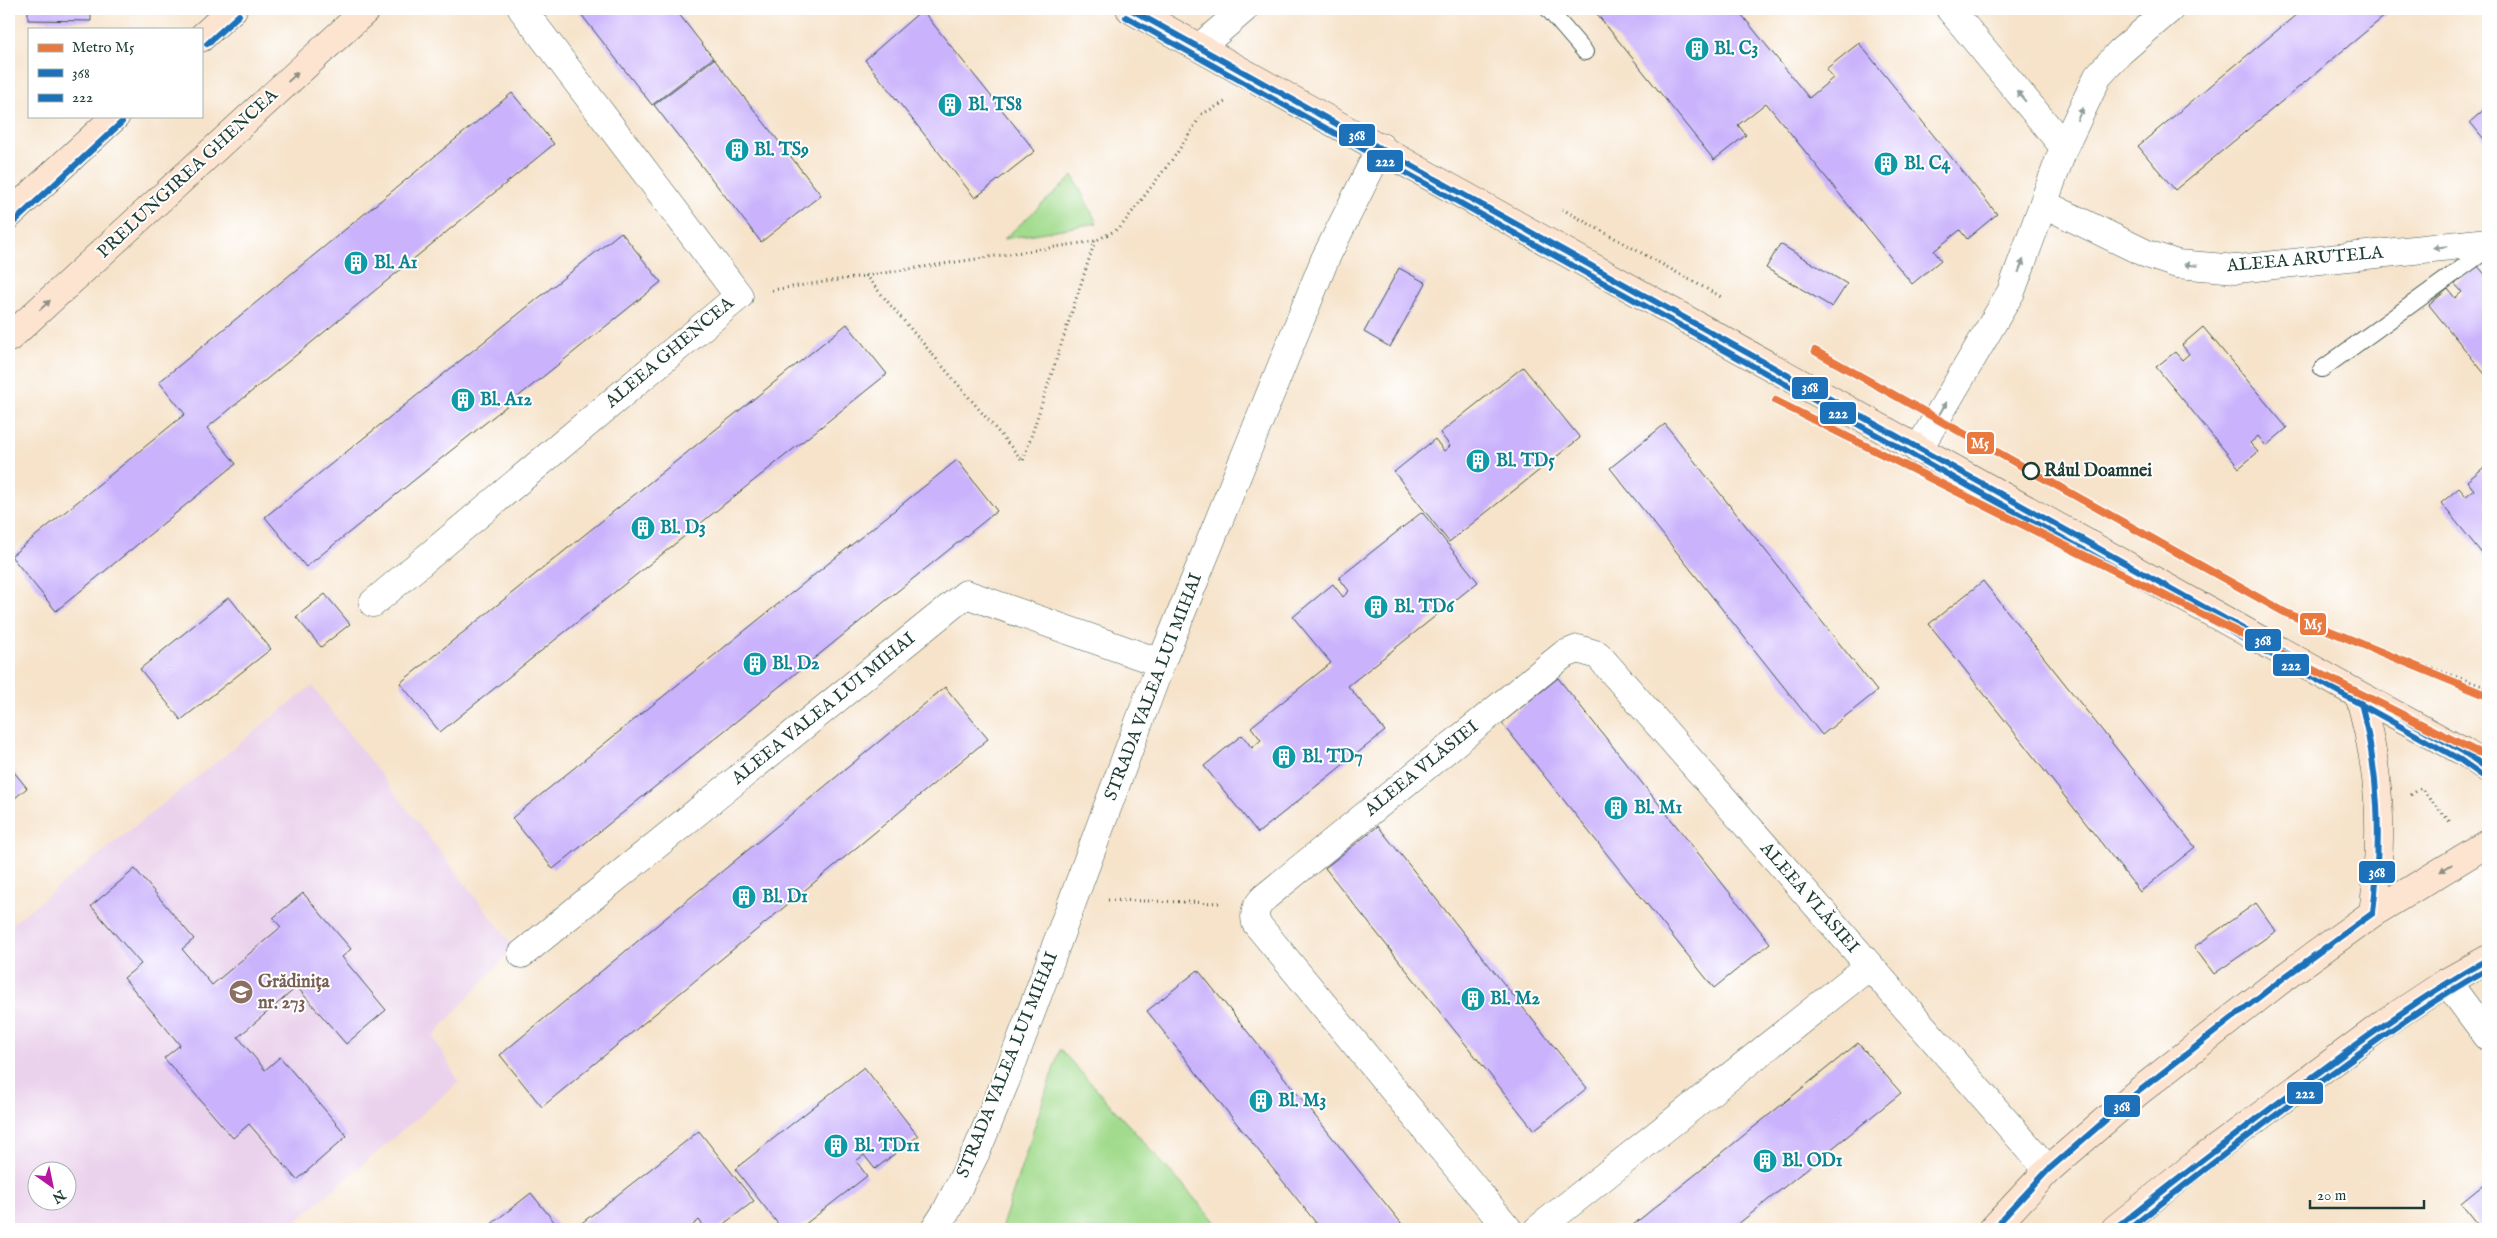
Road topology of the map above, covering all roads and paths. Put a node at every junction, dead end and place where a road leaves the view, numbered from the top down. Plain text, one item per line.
1 (233, 9) edge
2 (367, 9) edge
3 (522, 9) edge
4 (1130, 9) edge
5 (1244, 9) edge
6 (1548, 9) edge
7 (1950, 9) edge
8 (2170, 9) edge
9 (202, 37) edge
10 (1200, 47) junction
11 (1585, 52) dead end
12 (1265, 83) junction
13 (114, 118) edge
14 (1380, 147) junction
15 (2064, 147) junction
16 (2044, 204) junction
17 (1556, 205) dead end
18 (9, 216) edge
19 (1095, 241) junction
20 (2488, 242) edge
21 (2488, 249) edge
22 (865, 275) junction
23 (739, 296) junction
24 (1729, 302) dead end
25 (9, 338) edge
26 (2322, 369) dead end
27 (1918, 450) junction
28 (2232, 582) dead end
29 (373, 603) dead end
30 (1161, 663) junction
31 (2488, 688) edge
32 (2359, 695) junction
33 (2488, 769) edge
34 (2421, 788) dead end
35 (2450, 822) dead end
36 (2488, 844) edge
37 (1073, 898) junction
38 (1258, 904) junction
39 (2373, 913) junction
40 (522, 954) dead end
41 (2488, 959) edge
42 (1868, 966) junction
43 (2447, 982) junction
44 (2488, 1037) edge
45 (2048, 1170) junction
46 (935, 1229) edge
47 (1508, 1229) edge
48 (1538, 1229) edge
49 (1993, 1229) edge
50 (2115, 1229) edge

1 - 9 main road
25 -> 2 main road, PRELUNGIREA GHENCEA
3 - 23 street, ALEEA GHENCEA
4 - 10 main road
5 - 10 street
6 - 11 lane
15 -> 7 street
15 -> 8 street
10 - 12 main road
12 - 14 main road
12 - 19 path
13 - 18 main road
14 - 27 main road
14 - 30 street, STRADA VALEA LUI MIHAI
15 - 16 street
20 -> 16 street, ALEEA ARUTELA
27 -> 16 street
17 - 24 path
19 - 22 path
19 - 22 path
21 - 26 lane
22 - 23 path
23 - 29 street, ALEEA GHENCEA
27 - 32 main road
28 - 31 path
30 - 37 street, STRADA VALEA LUI MIHAI
30 - 40 street, ALEEA VALEA LUI MIHAI
32 - 33 main road
32 - 39 main road
34 - 35 path
36 -> 39 main road
37 - 38 path
37 - 46 street, STRADA VALEA LUI MIHAI
38 - 42 street, ALEEA VLĂSIEI
38 - 47 street
39 - 45 main road
41 - 43 main road
42 - 45 street, ALEEA VLĂSIEI
42 - 48 street, ALEEA VLĂSIEI
43 - 44 street
43 - 50 main road
45 - 49 main road

